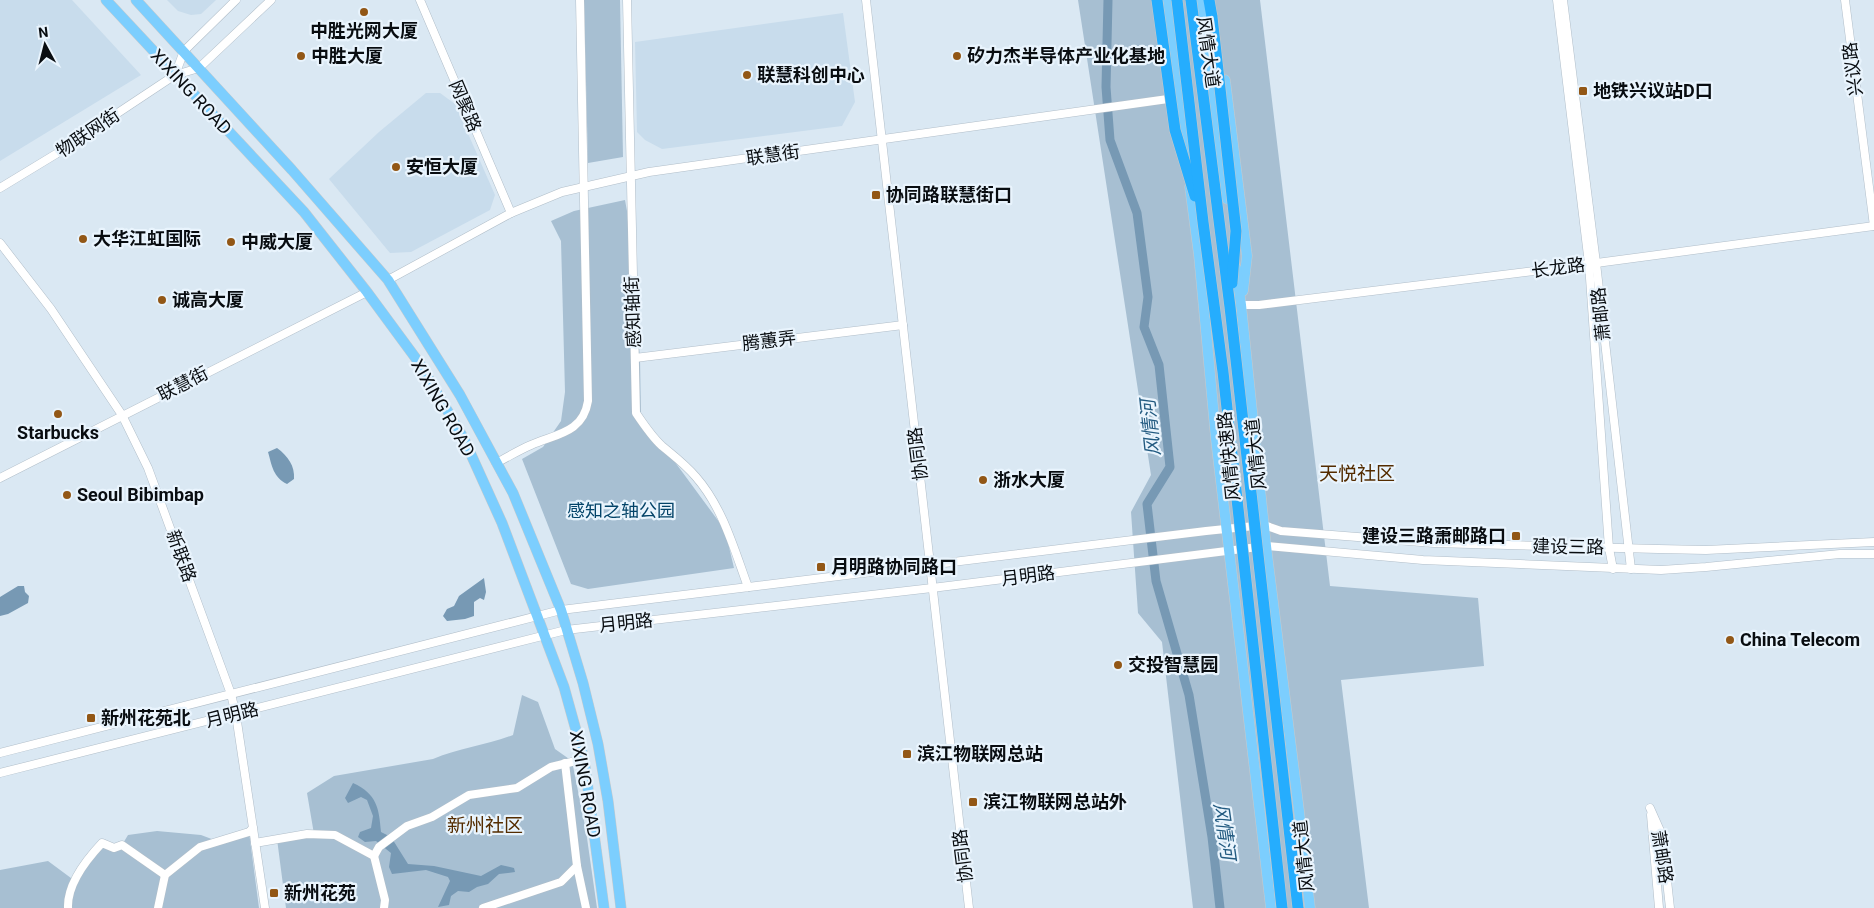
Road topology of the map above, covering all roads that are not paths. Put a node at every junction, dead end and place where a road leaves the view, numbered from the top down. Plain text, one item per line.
1 (106, 0) edge
2 (136, 0) edge
3 (236, 0) edge
4 (271, 0) edge
5 (420, 0) edge
6 (580, 0) edge
7 (627, 0) edge
8 (866, 0) edge
9 (1157, 0) edge
10 (1168, 0) edge
11 (1177, 0) edge
12 (1191, 0) edge
13 (1200, 0) edge
14 (1210, 0) edge
15 (1214, 0) edge
16 (1557, 0) edge
17 (1563, 0) edge
18 (1845, 0) edge
19 (184, 51) junction
20 (199, 68) junction
21 (175, 75) junction
22 (1179, 97) junction
23 (881, 140) junction
24 (630, 176) junction
25 (584, 187) junction
26 (0, 188) edge
27 (511, 213) junction
28 (1203, 222) junction
29 (1874, 226) edge
30 (0, 243) edge
31 (1592, 264) junction
32 (388, 280) junction
33 (367, 292) junction
34 (1236, 306) junction
35 (903, 325) junction
36 (635, 358) junction
37 (122, 415) junction
38 (496, 463) junction
39 (0, 478) edge
40 (1264, 525) junction
41 (1228, 530) junction
42 (1874, 542) edge
43 (1266, 546) junction
44 (1610, 548) junction
45 (1627, 548) junction
46 (1230, 551) junction
47 (1874, 554) edge
48 (931, 566) junction
49 (1613, 568) junction
50 (1631, 569) junction
51 (748, 587) junction
52 (932, 588) junction
53 (561, 610) junction
54 (537, 615) junction
55 (566, 630) junction
56 (546, 634) junction
57 (231, 694) junction
58 (236, 714) junction
59 (0, 753) edge
60 (584, 760) junction
61 (565, 763) junction
62 (0, 773) edge
63 (253, 828) junction
64 (256, 843) junction
65 (374, 856) junction
66 (577, 866) junction
67 (165, 875) junction
68 (68, 908) edge
69 (158, 908) edge
70 (265, 908) edge
71 (384, 908) edge
72 (483, 908) edge
73 (586, 908) edge
74 (604, 908) edge
75 (621, 908) edge
76 (969, 908) edge
77 (1271, 908) edge
78 (1282, 908) edge
79 (1298, 908) edge
80 (1310, 908) edge
81 (1659, 908) edge
82 (1670, 908) edge

1 - 21 main road, XIXING ROAD
2 - 19 main road, XIXING ROAD
3 - 19 street
4 - 20 street, 物联网街
5 - 27 street, 网聚路
6 - 25 street
7 - 24 street, 感知轴街
8 - 23 street, 协同路
9 - 28 highway, bridge
10 - 22 main road, 风情大道
11 - 28 highway, 风情快速路, bridge
12 - 34 highway, 风情快速路, bridge
13 - 34 main road, 风情大道
14 - 34 highway, bridge
15 - 34 main road
16 - 31 street, 萧邮路
17 - 31 street, 萧邮路
18 - 29 street, 兴议路
19 - 20 main road, XIXING ROAD
19 - 21 street
20 - 21 street, 物联网街
20 - 32 main road, XIXING ROAD
21 - 26 street, 物联网街
21 - 33 main road, XIXING ROAD
22 - 23 street, 联慧街
22 - 41 main road, 风情大道
23 - 24 street, 联慧街
23 - 35 street, 协同路
24 - 25 street, 联慧街
24 - 36 street, 感知轴街
25 - 27 street, 联慧街
25 - 38 street
27 - 32 street, 联慧街
28 - 78 highway, 风情快速路, bridge
29 - 31 street, 长龙路
30 - 37 street, 新联路
31 - 34 street, 长龙路
31 - 44 street, 萧邮路
31 - 45 street, 萧邮路
32 - 38 main road, XIXING ROAD
33 - 37 street, 联慧街
33 - 54 main road, XIXING ROAD
34 - 40 main road, 风情大道
34 - 79 highway, 风情快速路, bridge
35 - 36 street, 腾蕙弄
35 - 48 street, 协同路
36 - 51 street, 感知轴街
37 - 39 street, 联慧街
37 - 57 street, 新联路
38 - 53 main road, XIXING ROAD
40 - 41 street, 月明路
40 - 43 main road, 风情大道
40 - 44 street, 建设三路
41 - 46 main road, 风情大道
41 - 48 street, 月明路
42 - 45 street, 建设三路
43 - 46 street, 月明路
43 - 49 street, 建设三路
43 - 80 main road, 风情大道
44 - 45 street, 建设三路
44 - 49 street, 萧邮路
45 - 50 street, 萧邮路
46 - 52 street, 月明路
46 - 77 main road, 风情大道
47 - 50 street, 建设三路
48 - 51 street, 月明路
48 - 52 street, 协同路
49 - 50 street, 建设三路
51 - 53 street, 月明路
52 - 55 street, 月明路
52 - 76 street, 协同路
53 - 54 street, 月明路
53 - 55 main road, XIXING ROAD
54 - 56 main road, XIXING ROAD
54 - 57 street, 月明路
55 - 56 street, 月明路
55 - 75 main road, XIXING ROAD
56 - 58 street, 月明路
56 - 60 main road, XIXING ROAD
57 - 58 street, 新联路
57 - 59 street, 月明路
58 - 62 street, 月明路
58 - 63 street, 新联路
60 - 61 street
60 - 74 main road, XIXING ROAD
61 - 65 street
61 - 66 street
63 - 64 street, 新联路
63 - 67 street
64 - 65 street
64 - 70 street, 新联路
65 - 71 street
66 - 72 street
66 - 73 street
67 - 68 street
67 - 69 street
81 - 82 street, 萧邮路

